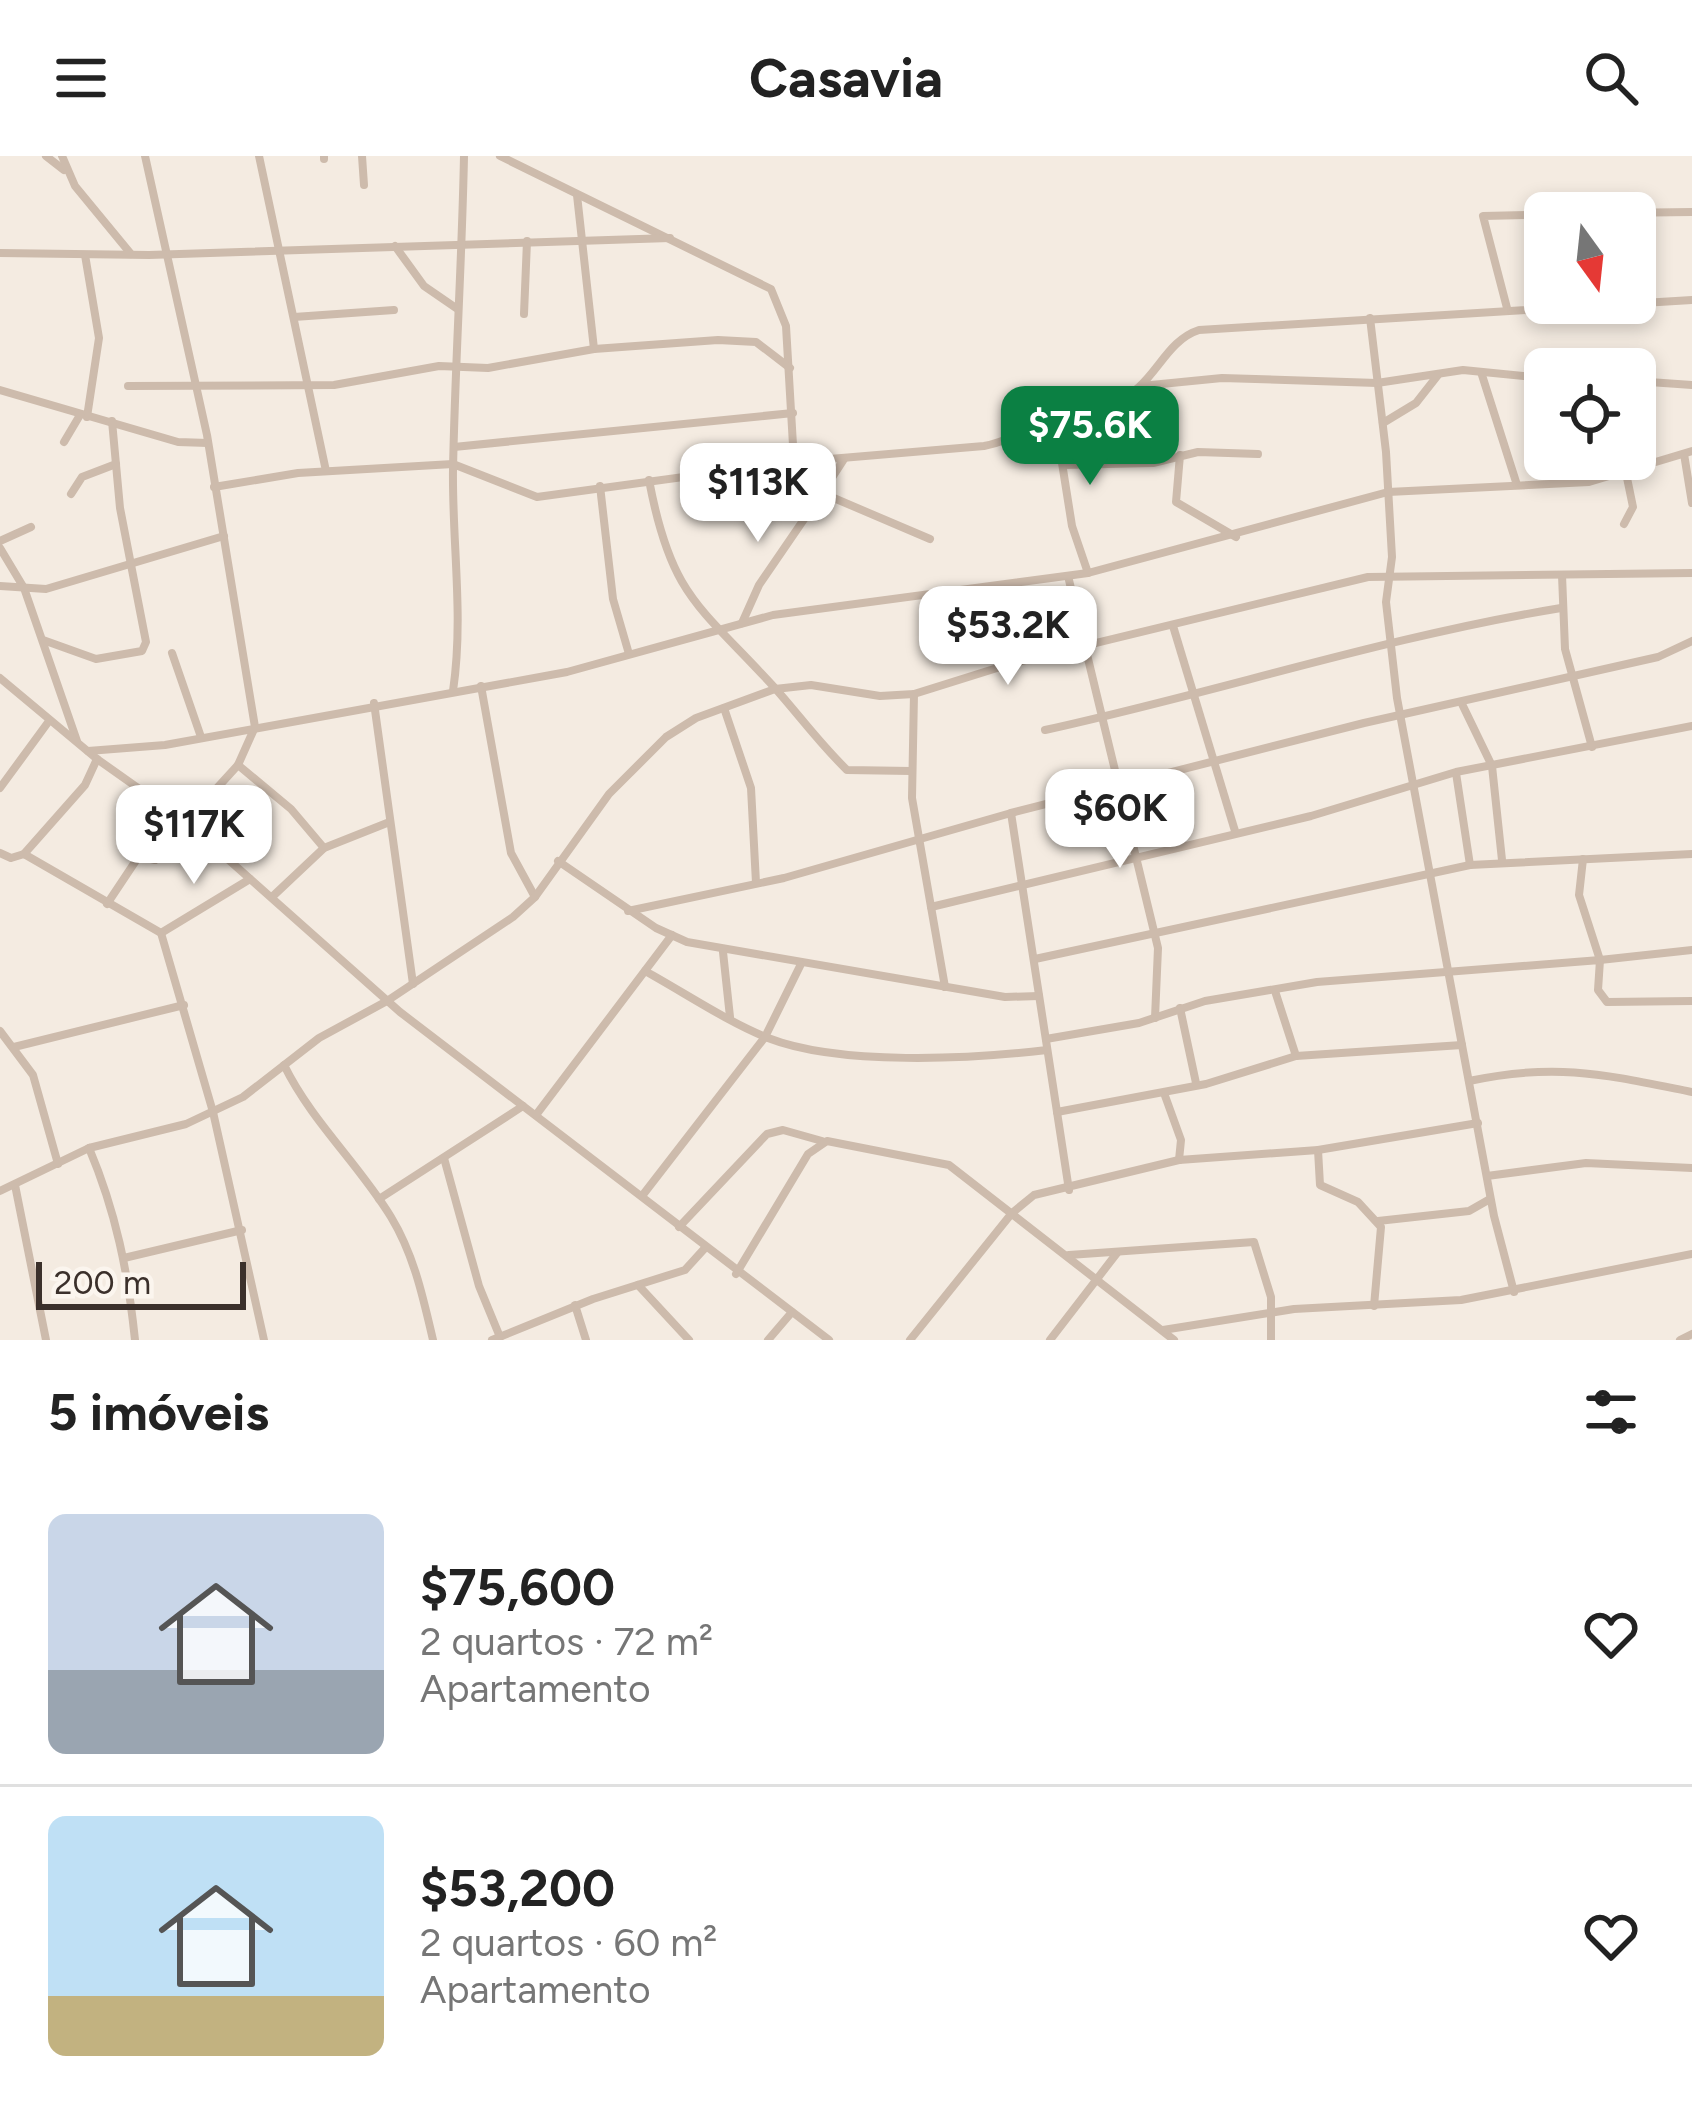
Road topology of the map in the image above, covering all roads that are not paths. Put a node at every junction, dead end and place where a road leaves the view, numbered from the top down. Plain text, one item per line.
1 (46, 156) edge
2 (62, 156) edge
3 (145, 156) edge
4 (259, 156) edge
5 (362, 156) edge
6 (464, 156) edge
7 (500, 156) edge
8 (68, 174) junction
9 (364, 185) dead end
10 (577, 194) junction
11 (1656, 212) edge
12 (1692, 212) edge
13 (1524, 214) edge
14 (584, 237) junction
15 (670, 238) junction
16 (527, 241) junction
17 (461, 242) junction
18 (395, 246) junction
19 (280, 249) junction
20 (0, 253) edge
21 (85, 254) junction
22 (166, 254) junction
23 (132, 255) junction
24 (1692, 300) edge
25 (456, 308) junction
26 (1507, 308) junction
27 (394, 310) dead end
28 (524, 314) dead end
29 (293, 317) junction
30 (1370, 318) junction
31 (594, 349) junction
32 (457, 368) junction
33 (790, 368) junction
34 (1481, 372) junction
35 (1439, 374) junction
36 (1524, 375) edge
37 (1656, 382) edge
38 (1377, 383) junction
39 (304, 385) junction
40 (1692, 385) edge
41 (128, 386) dead end
42 (1140, 386) junction
43 (197, 388) junction
44 (0, 390) edge
45 (794, 413) junction
46 (84, 416) junction
47 (112, 421) junction
48 (1047, 423) junction
49 (1383, 423) junction
50 (64, 442) dead end
51 (208, 443) junction
52 (454, 447) junction
53 (1688, 453) edge
54 (1258, 454) dead end
55 (1180, 455) junction
56 (845, 458) junction
57 (794, 462) junction
58 (1656, 463) edge
59 (116, 464) junction
60 (453, 464) junction
61 (1064, 465) junction
62 (326, 471) junction
63 (649, 480) junction
64 (1597, 480) edge
65 (1628, 480) edge
66 (1517, 484) junction
67 (600, 486) junction
68 (214, 487) junction
69 (1388, 492) junction
70 (822, 493) junction
71 (71, 494) dead end
72 (1692, 503) edge
73 (1624, 524) dead end
74 (31, 527) dead end
75 (224, 536) junction
76 (1236, 537) junction
77 (929, 539) dead end
78 (0, 544) edge
79 (130, 564) junction
80 (1692, 572) edge
81 (1088, 573) junction
82 (1562, 575) junction
83 (1068, 576) junction
84 (1388, 576) junction
85 (0, 586) edge
86 (24, 588) junction
87 (1561, 608) junction
88 (742, 623) junction
89 (1173, 626) junction
90 (719, 628) junction
91 (43, 640) junction
92 (1692, 641) edge
93 (1390, 644) junction
94 (1084, 650) junction
95 (172, 653) dead end
96 (628, 654) junction
97 (1573, 675) junction
98 (0, 678) edge
99 (481, 686) junction
100 (775, 689) junction
101 (453, 691) junction
102 (914, 694) junction
103 (1196, 695) junction
104 (374, 703) junction
105 (1462, 704) junction
106 (724, 708) junction
107 (1401, 716) junction
108 (1101, 718) junction
109 (49, 721) junction
110 (1692, 726) edge
111 (255, 728) junction
112 (1045, 730) dead end
113 (202, 737) junction
114 (78, 743) junction
115 (1592, 747) junction
116 (88, 751) junction
117 (98, 759) junction
118 (1216, 760) junction
119 (238, 765) junction
120 (1492, 766) junction
121 (911, 771) junction
122 (1456, 772) junction
123 (1413, 783) junction
124 (1121, 786) junction
125 (0, 788) edge
126 (153, 799) junction
127 (1011, 813) junction
128 (186, 822) junction
129 (387, 823) junction
130 (1236, 832) junction
131 (919, 838) junction
132 (123, 841) dead end
133 (324, 848) junction
134 (0, 853) edge
135 (24, 854) junction
136 (1692, 854) edge
137 (1138, 856) junction
138 (155, 860) dead end
139 (1502, 860) junction
140 (1583, 860) junction
141 (558, 861) junction
142 (1470, 865) junction
143 (1431, 873) junction
144 (250, 879) junction
145 (1025, 883) junction
146 (756, 884) junction
147 (272, 897) junction
148 (535, 897) junction
149 (106, 904) junction
150 (931, 908) junction
151 (628, 911) junction
152 (160, 933) junction
153 (1155, 933) junction
154 (672, 935) junction
155 (1692, 950) edge
156 (723, 952) junction
157 (1035, 959) junction
158 (1600, 960) junction
159 (801, 964) junction
160 (645, 971) junction
161 (1449, 972) junction
162 (413, 984) junction
163 (945, 987) junction
164 (1275, 991) junction
165 (1039, 996) junction
166 (387, 1001) junction
167 (1692, 1001) edge
168 (184, 1005) junction
169 (1180, 1008) junction
170 (730, 1018) junction
171 (1155, 1018) junction
172 (0, 1031) edge
173 (765, 1036) junction
174 (1046, 1044) junction
175 (1462, 1045) junction
176 (14, 1047) junction
177 (1296, 1055) junction
178 (284, 1065) junction
179 (1469, 1081) junction
180 (1196, 1083) junction
181 (1692, 1092) edge
182 (1164, 1094) junction
183 (523, 1106) junction
184 (214, 1112) junction
185 (1057, 1112) junction
186 (536, 1115) junction
187 (1478, 1123) junction
188 (823, 1142) junction
189 (88, 1148) junction
190 (1318, 1150) junction
191 (444, 1158) junction
192 (1179, 1160) junction
193 (58, 1165) junction
194 (1692, 1168) edge
195 (1487, 1176) junction
196 (15, 1185) junction
197 (1069, 1190) junction
198 (0, 1191) edge
199 (642, 1196) junction
200 (1491, 1198) junction
201 (379, 1199) junction
202 (1012, 1214) junction
203 (1378, 1221) junction
204 (679, 1227) junction
205 (242, 1230) junction
206 (705, 1248) junction
207 (1117, 1253) junction
208 (1692, 1254) edge
209 (1068, 1256) junction
210 (124, 1258) junction
211 (736, 1274) junction
212 (1100, 1278) junction
213 (638, 1285) junction
214 (1514, 1292) junction
215 (574, 1306) junction
216 (1374, 1306) junction
217 (792, 1312) junction
218 (1270, 1312) junction
219 (1162, 1330) junction
220 (1692, 1334) edge
221 (496, 1338) edge
222 (46, 1340) edge
223 (134, 1340) edge
224 (264, 1340) edge
225 (433, 1340) edge
226 (586, 1340) edge
227 (689, 1340) edge
228 (768, 1340) edge
229 (829, 1340) edge
230 (910, 1340) edge
231 (1050, 1340) edge
232 (1174, 1340) edge
233 (1271, 1340) edge
234 (1680, 1340) edge

1 - 8 street
2 - 8 street
3 - 22 street
4 - 19 street
5 - 9 street
6 - 17 street
7 - 10 street
8 - 23 street
10 - 14 street
10 - 15 street
11 - 12 street
13 - 26 street
14 - 15 street
14 - 16 street
14 - 31 street
15 - 33 street
16 - 17 street
16 - 28 street
17 - 18 street
17 - 25 street
18 - 19 street
18 - 25 street
19 - 22 street
19 - 29 street
20 - 21 street
21 - 23 street
21 - 46 street
22 - 23 street
22 - 43 street
24 - 26 street
25 - 32 street
26 - 30 street
27 - 29 street
29 - 39 street
30 - 38 street
30 - 42 street
31 - 32 street
31 - 33 street
32 - 39 street
32 - 52 street
33 - 45 street
34 - 35 street
34 - 36 street
34 - 66 street
35 - 38 street
35 - 49 street
37 - 40 street
38 - 42 street
38 - 49 street
39 - 43 street
39 - 62 street
41 - 43 street
42 - 48 street
43 - 51 street
44 - 46 street
45 - 52 street
45 - 57 street
46 - 47 street
46 - 50 street
47 - 51 street
47 - 59 street
48 - 56 street
48 - 61 street
49 - 69 street
51 - 68 street
52 - 60 street
53 - 58 street
53 - 72 street
54 - 55 street
55 - 61 street
55 - 76 street
56 - 57 street
56 - 70 street
57 - 63 street
59 - 71 street
59 - 79 street
60 - 62 street
60 - 67 street
60 - 101 street
61 - 81 street
62 - 68 street
63 - 67 street
63 - 90 street
64 - 66 street
65 - 73 street
66 - 69 street
67 - 96 street
68 - 75 street
69 - 76 street
69 - 84 street
70 - 77 street
70 - 88 street
74 - 78 street
75 - 79 street
75 - 111 street
76 - 81 street
78 - 86 street
79 - 86 street
79 - 91 street
80 - 82 street
81 - 83 street
82 - 84 street
82 - 87 street
83 - 88 street
83 - 94 street
84 - 89 street
84 - 93 street
85 - 86 street
86 - 91 street
87 - 93 street
87 - 97 street
88 - 90 street
89 - 94 street
89 - 103 street
90 - 96 street
90 - 100 street
91 - 114 street
92 - 97 street
93 - 103 street
93 - 107 street
94 - 102 street
94 - 108 street
95 - 113 street
96 - 99 street
97 - 105 street
97 - 115 street
98 - 109 street
99 - 101 street
99 - 148 street
100 - 102 street
100 - 106 street
100 - 121 street
101 - 104 street
102 - 121 street
103 - 108 street
103 - 118 street
104 - 111 street
104 - 129 street
105 - 107 street
105 - 120 street
106 - 141 street
106 - 146 street
107 - 118 street
107 - 123 street
108 - 112 street
108 - 124 street
109 - 114 street
109 - 125 street
110 - 115 street
111 - 113 street
111 - 119 street
113 - 116 street
114 - 116 street
115 - 120 street
116 - 117 street
117 - 126 street
117 - 135 street
118 - 124 street
118 - 130 street
119 - 128 street
119 - 133 street
120 - 122 street
120 - 139 street
121 - 131 street
122 - 123 street
122 - 142 street
123 - 130 street
123 - 143 street
124 - 127 street
124 - 137 street
126 - 128 street
126 - 132 street
127 - 131 street
127 - 145 street
128 - 144 street
129 - 133 street
129 - 162 street
130 - 137 street
131 - 146 street
131 - 150 street
133 - 147 street
134 - 135 street
135 - 149 street
136 - 140 street
137 - 145 street
137 - 153 street
138 - 149 street
139 - 140 street
139 - 142 street
140 - 158 street
141 - 148 street
141 - 151 street
142 - 143 street
143 - 153 street
143 - 161 street
144 - 147 street
144 - 152 street
145 - 150 street
145 - 157 street
146 - 151 street
147 - 166 street
148 - 162 street
149 - 152 street
150 - 163 street
151 - 154 street
152 - 168 street
153 - 157 street
153 - 171 street
154 - 156 street
154 - 160 street
155 - 158 street
156 - 159 street
156 - 170 street
157 - 165 street
158 - 161 street
158 - 167 street
159 - 163 street
159 - 173 street
160 - 170 street
160 - 186 street
161 - 164 street
161 - 175 street
162 - 166 street
163 - 165 street
164 - 169 street
164 - 177 street
165 - 174 street
166 - 178 street
166 - 183 street
168 - 176 street
168 - 184 street
169 - 171 street
169 - 180 street
170 - 173 street
171 - 174 street
172 - 176 street
173 - 174 street
173 - 199 street
174 - 185 street
175 - 177 street
175 - 179 street
176 - 193 street
177 - 180 street
178 - 184 street
178 - 201 street
179 - 181 street
179 - 187 street
180 - 182 street
182 - 185 street
182 - 192 street
183 - 186 street
183 - 191 street
184 - 189 street
184 - 205 street
185 - 197 street
186 - 199 street
187 - 190 street
187 - 195 street
188 - 202 street
188 - 204 street
188 - 211 street
189 - 193 street
189 - 210 street
190 - 192 street
190 - 203 street
191 - 201 street
191 - 221 street
192 - 197 street
193 - 196 street
194 - 195 street
195 - 200 street
196 - 198 street
196 - 222 street
197 - 202 street
199 - 204 street
200 - 203 street
200 - 214 street
201 - 225 street
202 - 209 street
202 - 230 street
203 - 216 street
204 - 206 street
205 - 210 street
205 - 224 street
206 - 211 street
206 - 213 street
207 - 209 street
207 - 212 street
207 - 218 street
208 - 214 street
209 - 212 street
210 - 223 street
211 - 217 street
212 - 219 street
212 - 231 street
213 - 215 street
213 - 227 street
214 - 216 street
215 - 221 street
215 - 226 street
216 - 218 street
217 - 228 street
217 - 229 street
218 - 219 street
218 - 233 street
219 - 232 street
220 - 234 street

